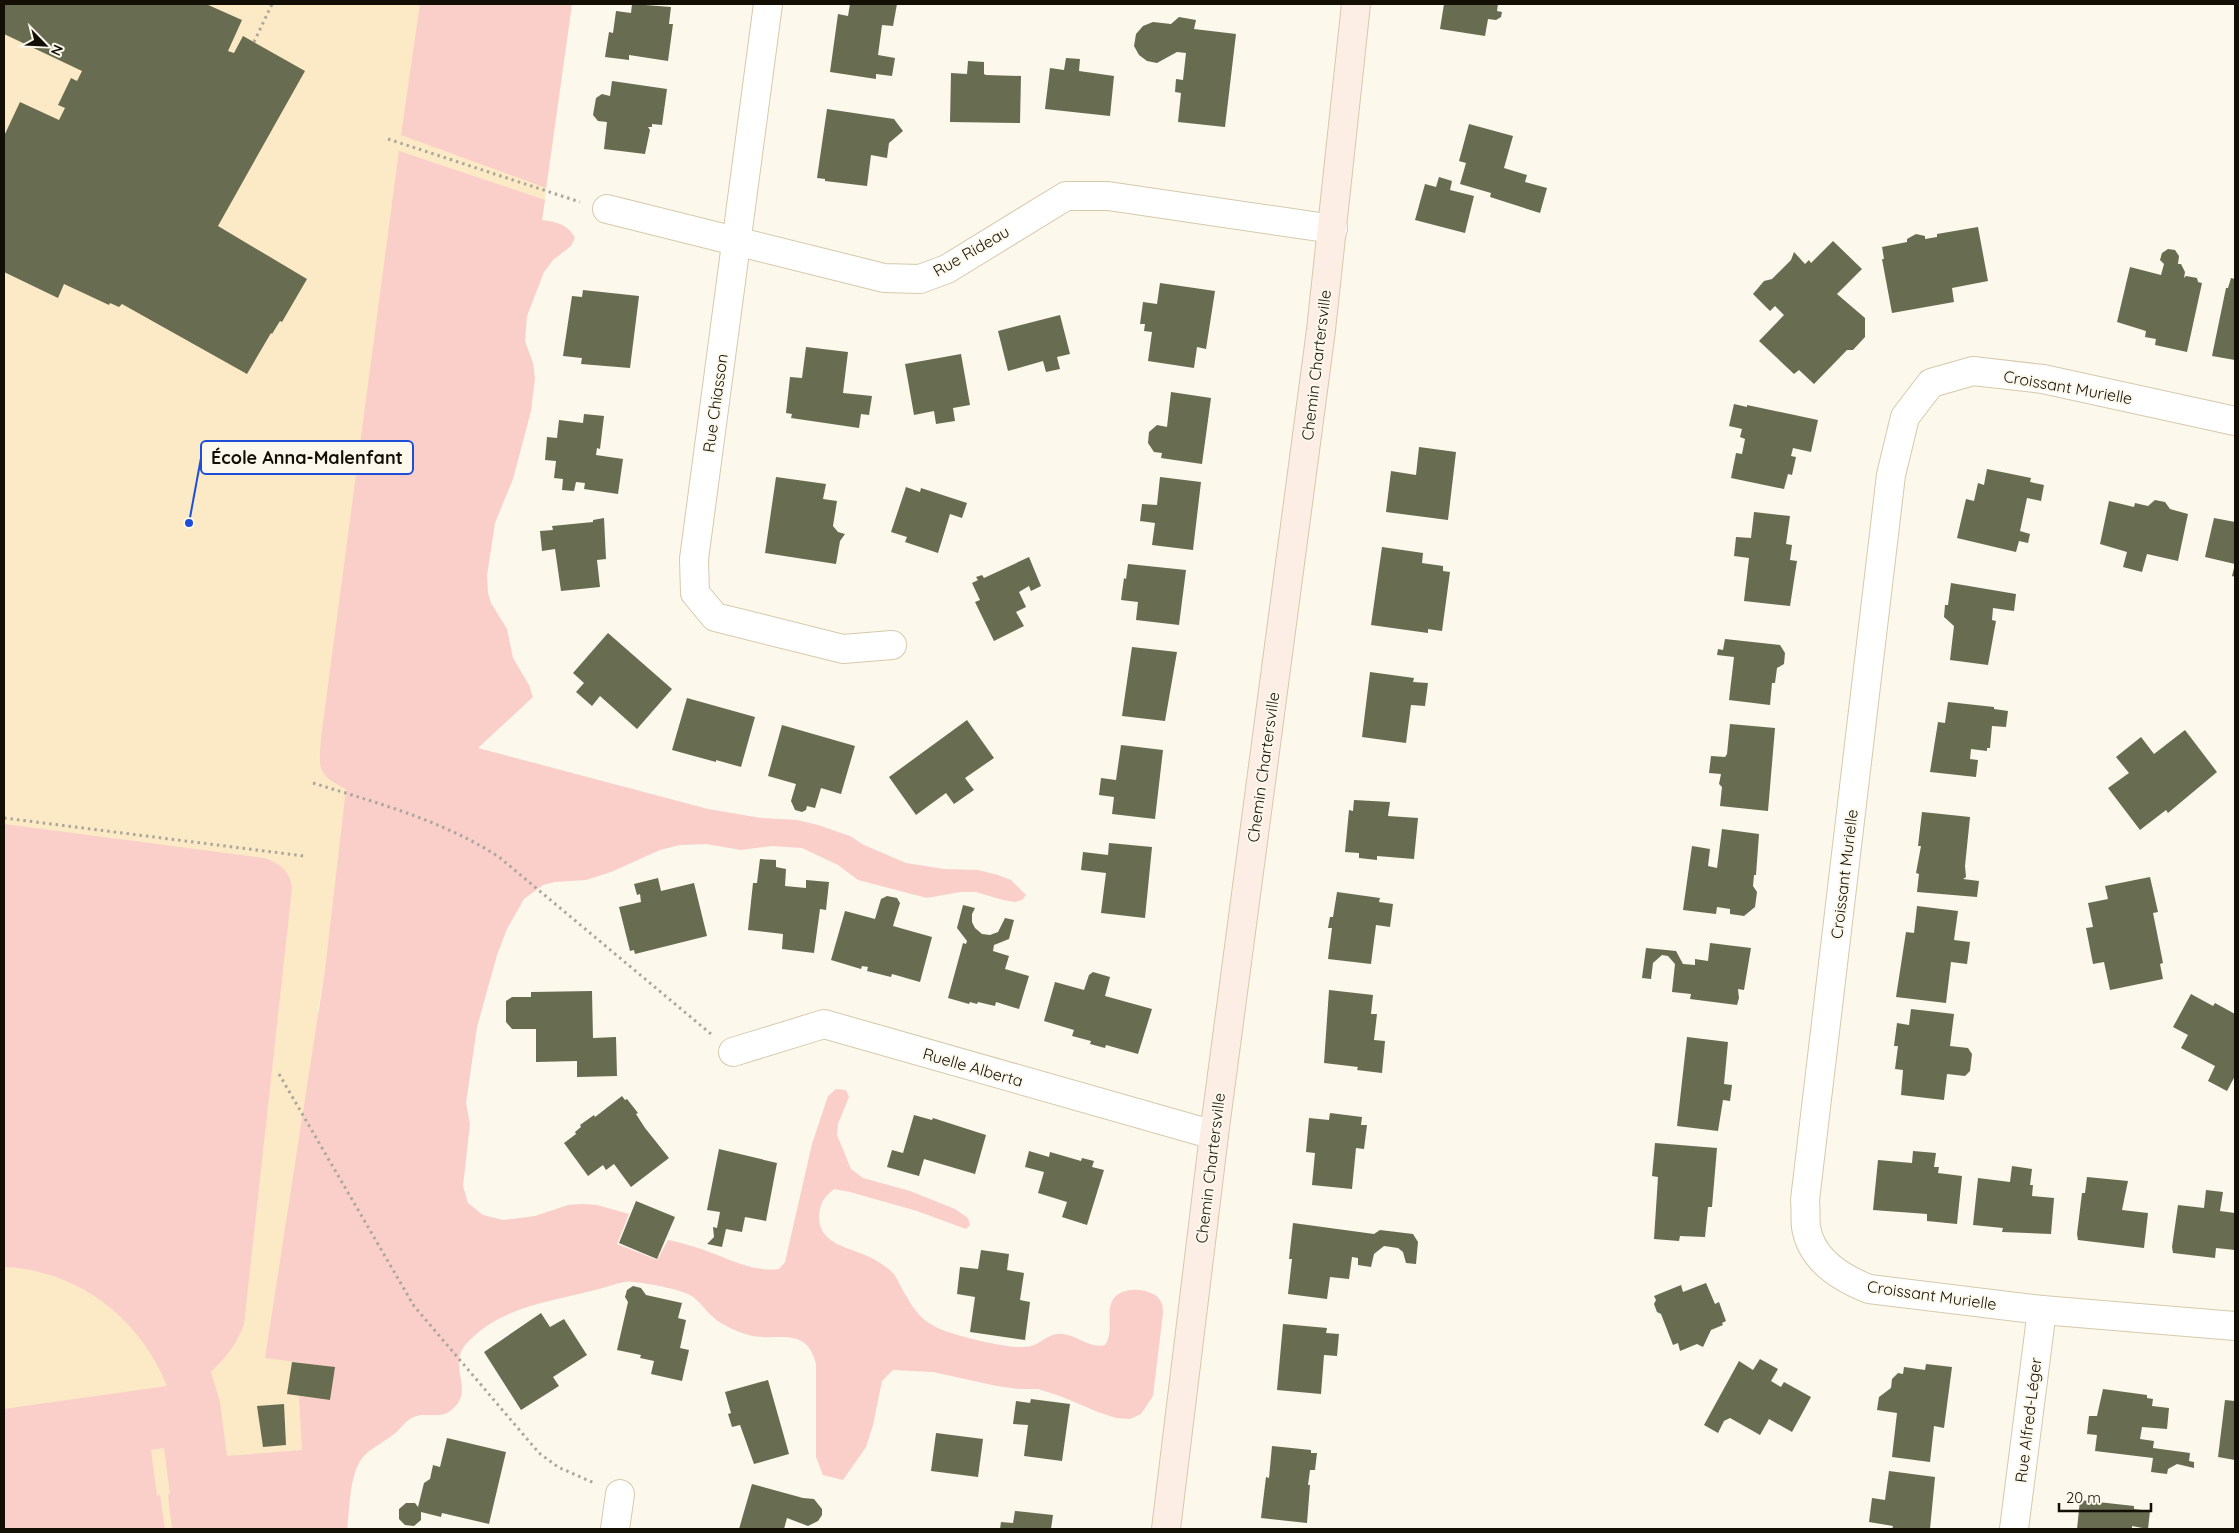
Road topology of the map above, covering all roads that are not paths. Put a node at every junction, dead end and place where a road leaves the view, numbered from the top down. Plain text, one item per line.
1 (768, 4) edge
2 (1356, 4) edge
3 (607, 209) road end
4 (1333, 229) junction
5 (736, 242) junction
6 (2235, 421) edge
7 (892, 645) dead end
8 (733, 1052) road end
9 (1214, 1134) junction
10 (2042, 1310) junction
11 (2235, 1326) edge
12 (620, 1494) road end
13 (615, 1529) edge
14 (1166, 1529) edge
15 (2014, 1529) edge

1 - 5 street, Rue Chiasson
2 - 4 street, Chemin Chartersville
3 - 5 street, Rue Rideau
4 - 5 street, Rue Rideau
4 - 9 street, Chemin Chartersville
5 - 7 street, Rue Chiasson
6 - 10 street, Croissant Murielle
8 - 9 street, Ruelle Alberta
9 - 14 street, Chemin Chartersville
10 - 11 street, Croissant Murielle
10 - 15 street, Rue Alfred-Léger
12 - 13 street

